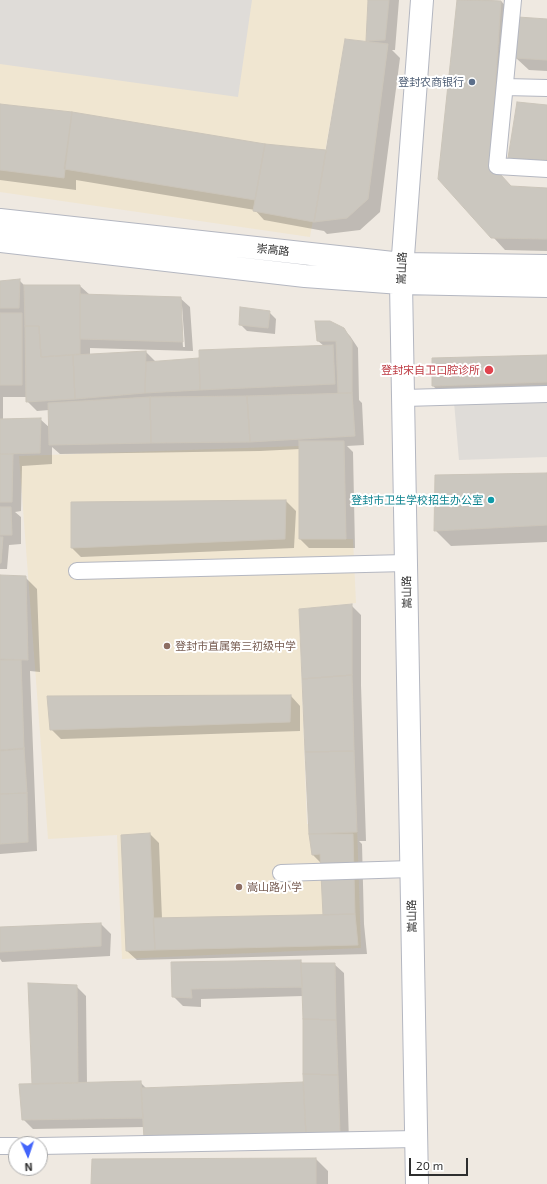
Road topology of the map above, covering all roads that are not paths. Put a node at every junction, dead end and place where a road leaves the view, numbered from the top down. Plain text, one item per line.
1 (422, 0) edge
2 (514, 0) edge
3 (505, 87) junction
4 (547, 88) edge
5 (547, 169) edge
6 (0, 220) edge
7 (0, 241) edge
8 (547, 266) edge
9 (401, 273) junction
10 (547, 286) edge
11 (547, 394) edge
12 (404, 398) junction
13 (406, 564) junction
14 (77, 570) dead end
15 (411, 869) junction
16 (281, 873) dead end
17 (416, 1139) junction
18 (48, 1146) edge
19 (417, 1184) edge

1 - 9 street, 嵩山路
2 - 3 street
3 - 4 street
3 - 5 street
6 - 9 street, 崇高路
7 - 9 street, 崇高路
8 - 9 street, 崇高路
9 - 10 street, 崇高路
9 - 12 street, 嵩山路
11 - 12 street
12 - 13 street, 嵩山路
13 - 14 street
13 - 15 street, 嵩山路
15 - 16 street
15 - 17 street, 嵩山路
17 - 18 street
17 - 19 street, 嵩山路

